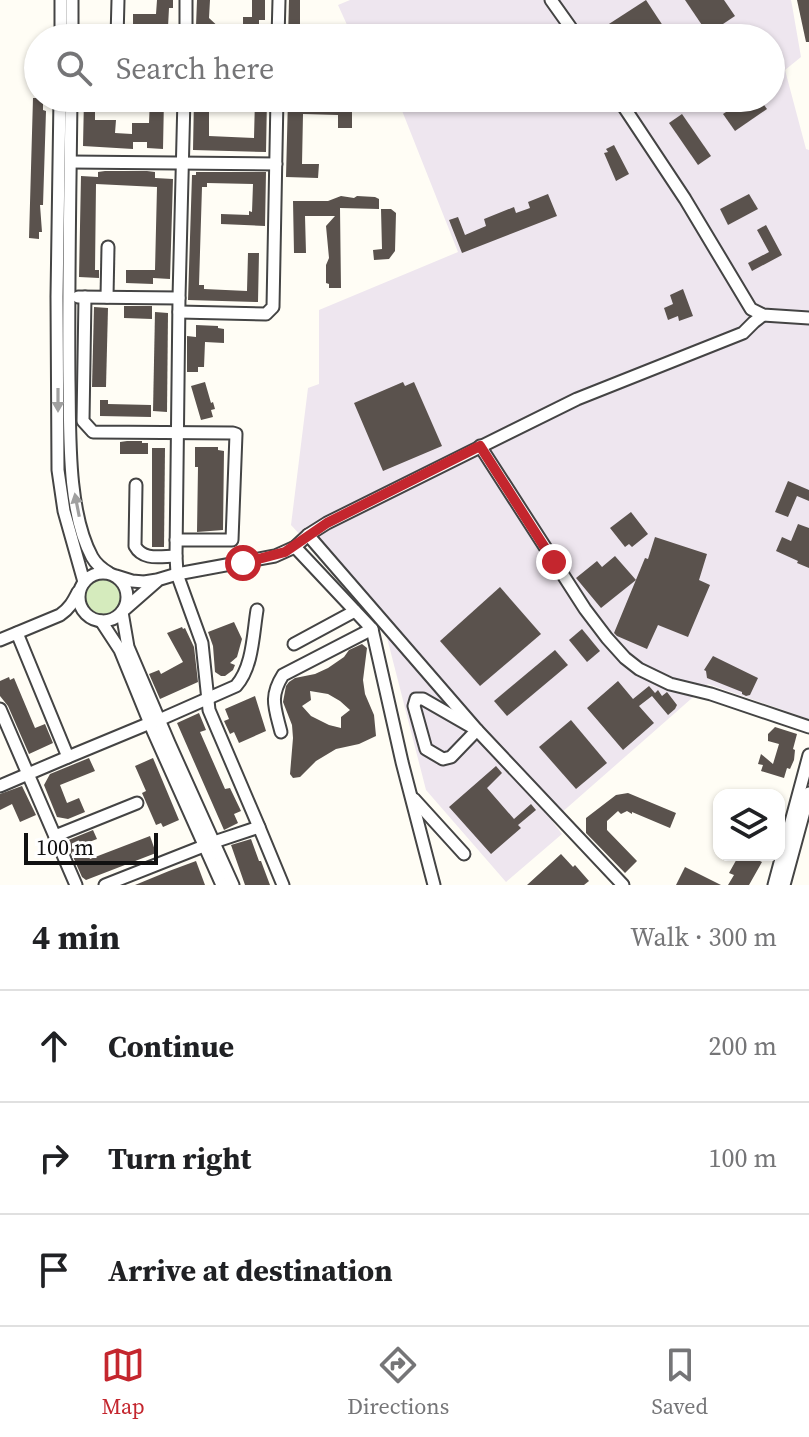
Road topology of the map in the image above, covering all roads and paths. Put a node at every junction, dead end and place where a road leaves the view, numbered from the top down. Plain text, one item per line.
1 (61, 0) edge
2 (72, 0) edge
3 (118, 0) edge
4 (186, 0) edge
5 (279, 0) edge
6 (551, 0) edge
7 (61, 24) edge
8 (72, 24) edge
9 (117, 24) edge
10 (186, 24) edge
11 (278, 24) edge
12 (568, 24) edge
13 (60, 112) edge
14 (71, 112) edge
15 (184, 112) edge
16 (277, 112) edge
17 (627, 112) edge
18 (71, 162) junction
19 (183, 162) junction
20 (276, 164) junction
21 (108, 247) dead end
22 (63, 297) junction
23 (85, 297) junction
24 (107, 297) junction
25 (179, 298) junction
26 (179, 312) junction
27 (763, 315) junction
28 (809, 318) edge
29 (177, 433) junction
30 (480, 446) junction
31 (136, 485) dead end
32 (308, 535) junction
33 (176, 540) junction
34 (295, 547) junction
35 (176, 556) junction
36 (177, 574) junction
37 (112, 575) junction
38 (157, 580) junction
39 (82, 585) junction
40 (257, 610) dead end
41 (123, 611) junction
42 (355, 611) junction
43 (60, 615) junction
44 (99, 621) junction
45 (372, 629) junction
46 (17, 633) junction
47 (0, 640) edge
48 (294, 644) dead end
49 (206, 699) junction
50 (0, 709) edge
51 (154, 721) junction
52 (809, 727) edge
53 (477, 730) junction
54 (281, 732) dead end
55 (809, 755) edge
56 (68, 757) junction
57 (28, 774) junction
58 (0, 786) edge
59 (809, 793) edge
60 (411, 796) junction
61 (137, 803) dead end
62 (259, 827) junction
63 (55, 836) junction
64 (209, 844) junction
65 (464, 854) dead end
66 (76, 885) edge
67 (105, 885) edge
68 (222, 885) edge
69 (233, 885) edge
70 (283, 885) edge
71 (434, 885) edge
72 (623, 885) edge
73 (774, 885) edge
74 (784, 885) edge

1 - 7 street
2 - 8 street
3 - 9 street
4 - 10 street
5 - 11 street
6 - 12 street
13 - 22 street
14 - 18 street
15 - 19 street
16 - 20 street
17 - 27 street
18 - 19 street
18 - 22 street
19 - 20 street
19 - 25 street
20 - 26 street
21 - 24 street
22 - 23 street
37 -> 22 street
22 -> 39 street
23 - 24 street
23 - 29 street
24 - 25 street
25 - 26 street
26 - 29 street
27 - 28 street
27 - 30 street
29 - 33 street
29 - 33 street
30 - 32 street
30 - 52 street
31 - 35 street
32 - 34 street
32 - 53 street
33 - 35 street
34 - 36 street
34 - 42 street
35 - 36 street
36 - 38 street
36 - 49 street
37 - 38 street
37 - 39 street
37 - 41 street
38 - 41 street
39 - 43 street
39 - 44 street
40 - 49 street
41 - 44 street
41 - 51 street
42 - 45 street
42 - 48 street
43 - 44 street
43 - 46 street
44 - 51 street
45 - 54 street
45 - 60 street
46 - 47 street
46 - 56 street
49 - 51 street
49 - 62 street
50 - 57 street
51 - 56 street
51 - 64 street
53 - 53 street
53 - 72 street
55 - 73 street
56 - 57 street
57 - 58 street
57 - 63 street
59 - 74 street
60 - 65 street
60 - 71 street
61 - 63 street
62 - 64 street
62 - 70 street
63 - 66 street
64 - 67 street
64 - 68 street
64 - 69 street

